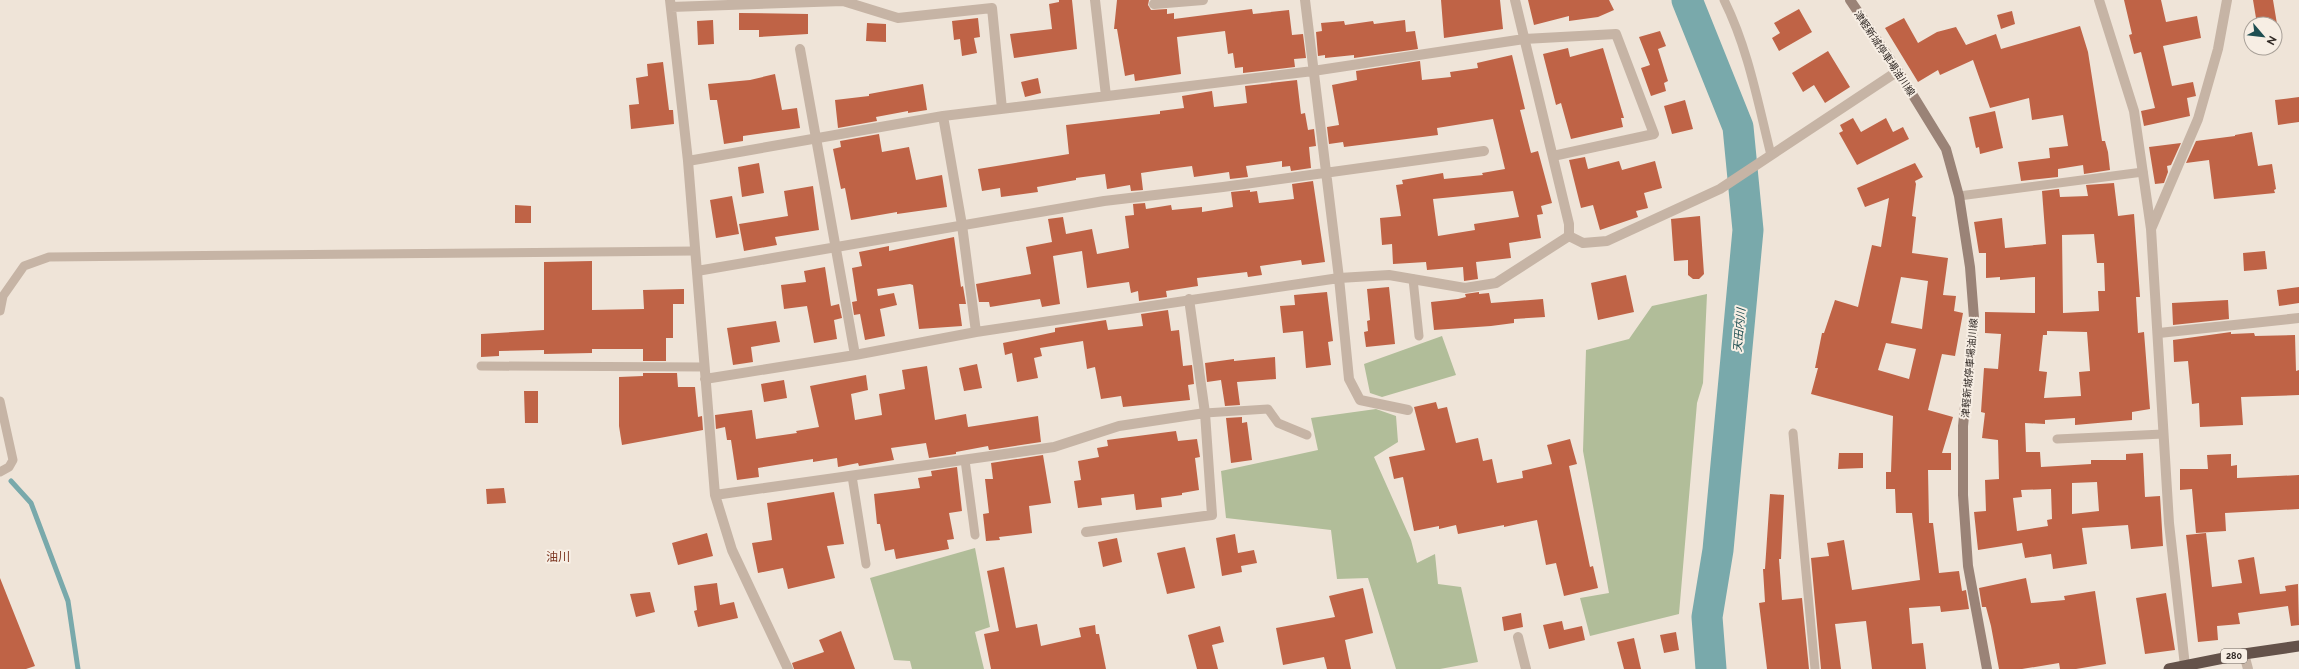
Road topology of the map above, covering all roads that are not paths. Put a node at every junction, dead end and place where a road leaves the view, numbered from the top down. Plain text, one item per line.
1 (1095, 0) edge
2 (1204, 0) edge
3 (1305, 0) edge
4 (1515, 0) edge
5 (1724, 0) edge
6 (1850, 0) edge
7 (2098, 0) edge
8 (2226, 0) edge
9 (671, 4) edge
10 (1154, 4) dead end
11 (1524, 39) junction
12 (800, 50) dead end
13 (1313, 71) junction
14 (1898, 71) junction
15 (1106, 96) junction
16 (1002, 109) junction
17 (942, 116) junction
18 (816, 139) junction
19 (1484, 151) dead end
20 (1553, 156) junction
21 (1769, 157) junction
22 (688, 161) junction
23 (1325, 171) junction
24 (2143, 172) junction
25 (1959, 196) junction
26 (962, 225) junction
27 (2151, 229) junction
28 (1569, 236) junction
29 (835, 248) junction
30 (695, 251) junction
31 (697, 271) junction
32 (1339, 278) junction
33 (1413, 279) junction
34 (1189, 299) junction
35 (0, 311) edge
36 (2299, 318) edge
37 (976, 332) junction
38 (2159, 333) junction
39 (1419, 336) dead end
40 (855, 355) junction
41 (481, 366) dead end
42 (704, 367) junction
43 (705, 379) junction
44 (0, 401) edge
45 (1408, 410) dead end
46 (1205, 413) junction
47 (1793, 433) dead end
48 (2163, 434) junction
49 (1307, 435) dead end
50 (2057, 439) dead end
51 (965, 460) junction
52 (0, 472) edge
53 (852, 476) junction
54 (715, 495) junction
55 (1086, 532) dead end
56 (975, 535) dead end
57 (866, 564) dead end
58 (1518, 637) dead end
59 (2299, 646) edge
60 (2244, 654) junction
61 (2185, 666) junction
62 (788, 669) edge
63 (1526, 669) edge
64 (1815, 669) edge
65 (1987, 669) edge
66 (2169, 669) edge
67 (2248, 669) edge

1 - 15 street
2 - 10 street
3 - 13 street
4 - 11 street
5 - 21 lane
6 - 14 main road, 津軽新城停車場油川線
7 - 24 street
8 - 27 street
9 - 16 street
9 - 22 street
11 - 13 street
11 - 20 street
11 - 20 street
12 - 18 street
13 - 15 street
13 - 23 street
14 - 21 street
14 - 25 main road, 津軽新城停車場油川線
15 - 16 street
16 - 17 street
17 - 18 street
17 - 26 street
18 - 22 street
18 - 29 street
19 - 23 street
20 - 28 street
21 - 28 street
22 - 30 street
23 - 26 street
23 - 32 street
24 - 25 lane
24 - 27 street
25 - 65 main road, 津軽新城停車場油川線
26 - 29 street
26 - 37 street
27 - 38 street
28 - 33 street
29 - 31 street
29 - 40 street
30 - 31 street
30 - 35 lane
31 - 42 street
32 - 33 street
32 - 34 street
32 - 45 street
33 - 39 lane
34 - 37 street
34 - 46 street
36 - 38 street
37 - 40 street
38 - 48 street
40 - 43 street
41 - 42 lane
42 - 43 street
43 - 54 street
44 - 52 lane
46 - 49 lane
46 - 51 street
46 - 55 street
47 - 64 lane
48 - 50 lane
48 - 61 street
51 - 53 street
51 - 56 lane
53 - 54 street
53 - 57 lane
54 - 62 street
58 - 63 street
59 - 60 highway, 280
60 - 61 highway, 280
60 - 67 street
61 - 66 highway, 280

